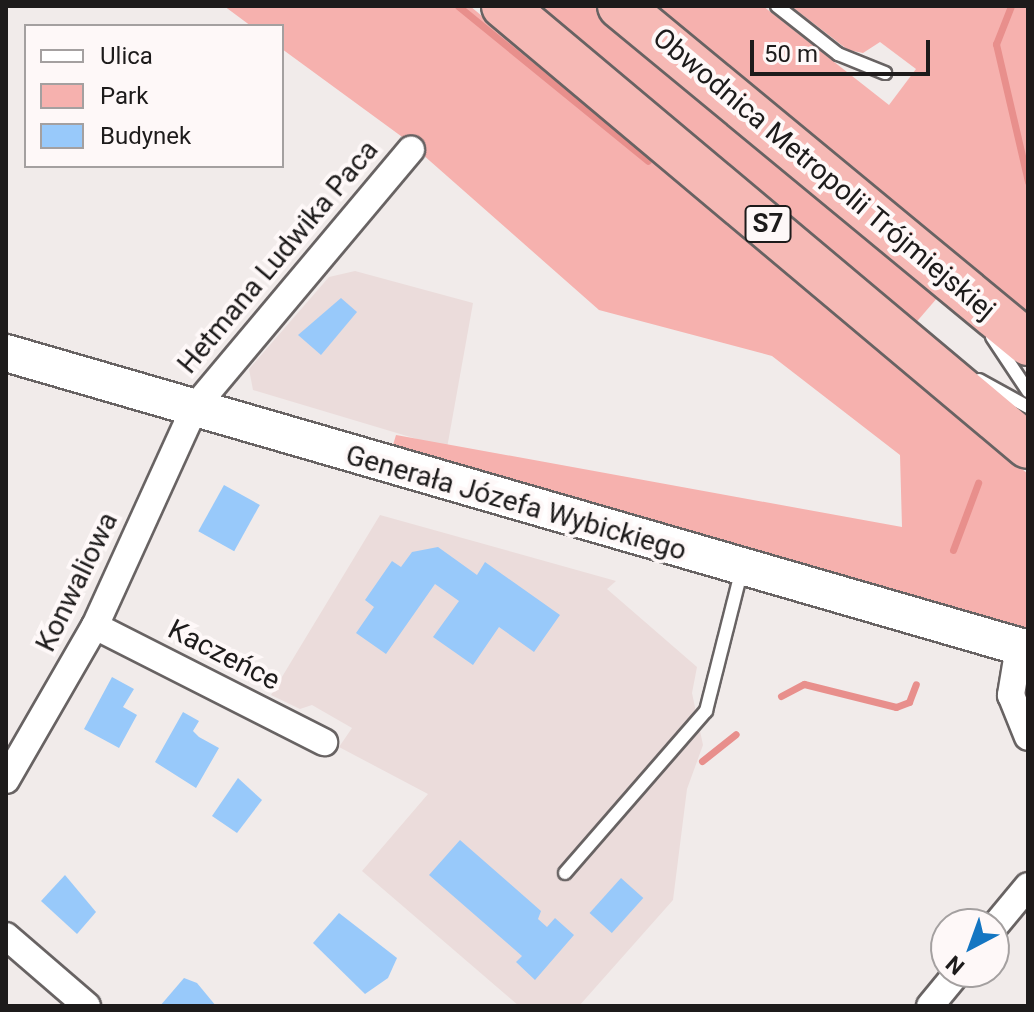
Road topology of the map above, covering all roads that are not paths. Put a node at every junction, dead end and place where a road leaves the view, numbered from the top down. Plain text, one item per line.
1 (504, 6) edge
2 (620, 6) edge
3 (777, 6) edge
4 (885, 73) dead end
5 (411, 150) dead end
6 (954, 279) junction
7 (903, 337) junction
8 (1028, 343) edge
9 (6, 353) edge
10 (1028, 391) edge
11 (195, 407) junction
12 (1028, 407) edge
13 (1028, 446) edge
14 (742, 569) junction
15 (95, 626) junction
16 (1024, 648) edge
17 (1028, 737) edge
18 (324, 742) dead end
19 (6, 780) edge
20 (565, 873) dead end
21 (1028, 886) edge
22 (1010, 908) edge
23 (6, 936) edge
24 (945, 988) edge
25 (87, 1006) edge
26 (930, 1006) edge

1 - 7 highway, S7
2 - 6 highway, Obwodnica Metropolii Trójmiejskiej
3 - 4 lane
5 - 11 street, Hetmana Ludwika Paca
6 - 8 highway, Obwodnica Metropolii Trójmiejskiej
6 - 10 lane
7 - 12 lane
7 - 13 highway, S7
9 - 11 main road, Generała Józefa Wybickiego
11 - 14 main road, Generała Józefa Wybickiego
11 - 15 street, Konwaliowa
14 - 16 main road, Generała Józefa Wybickiego
14 - 20 lane
15 - 18 street, Kaczeńce
15 - 19 street, Konwaliowa
16 - 17 street
21 - 22 street
23 - 25 street
24 - 26 street

